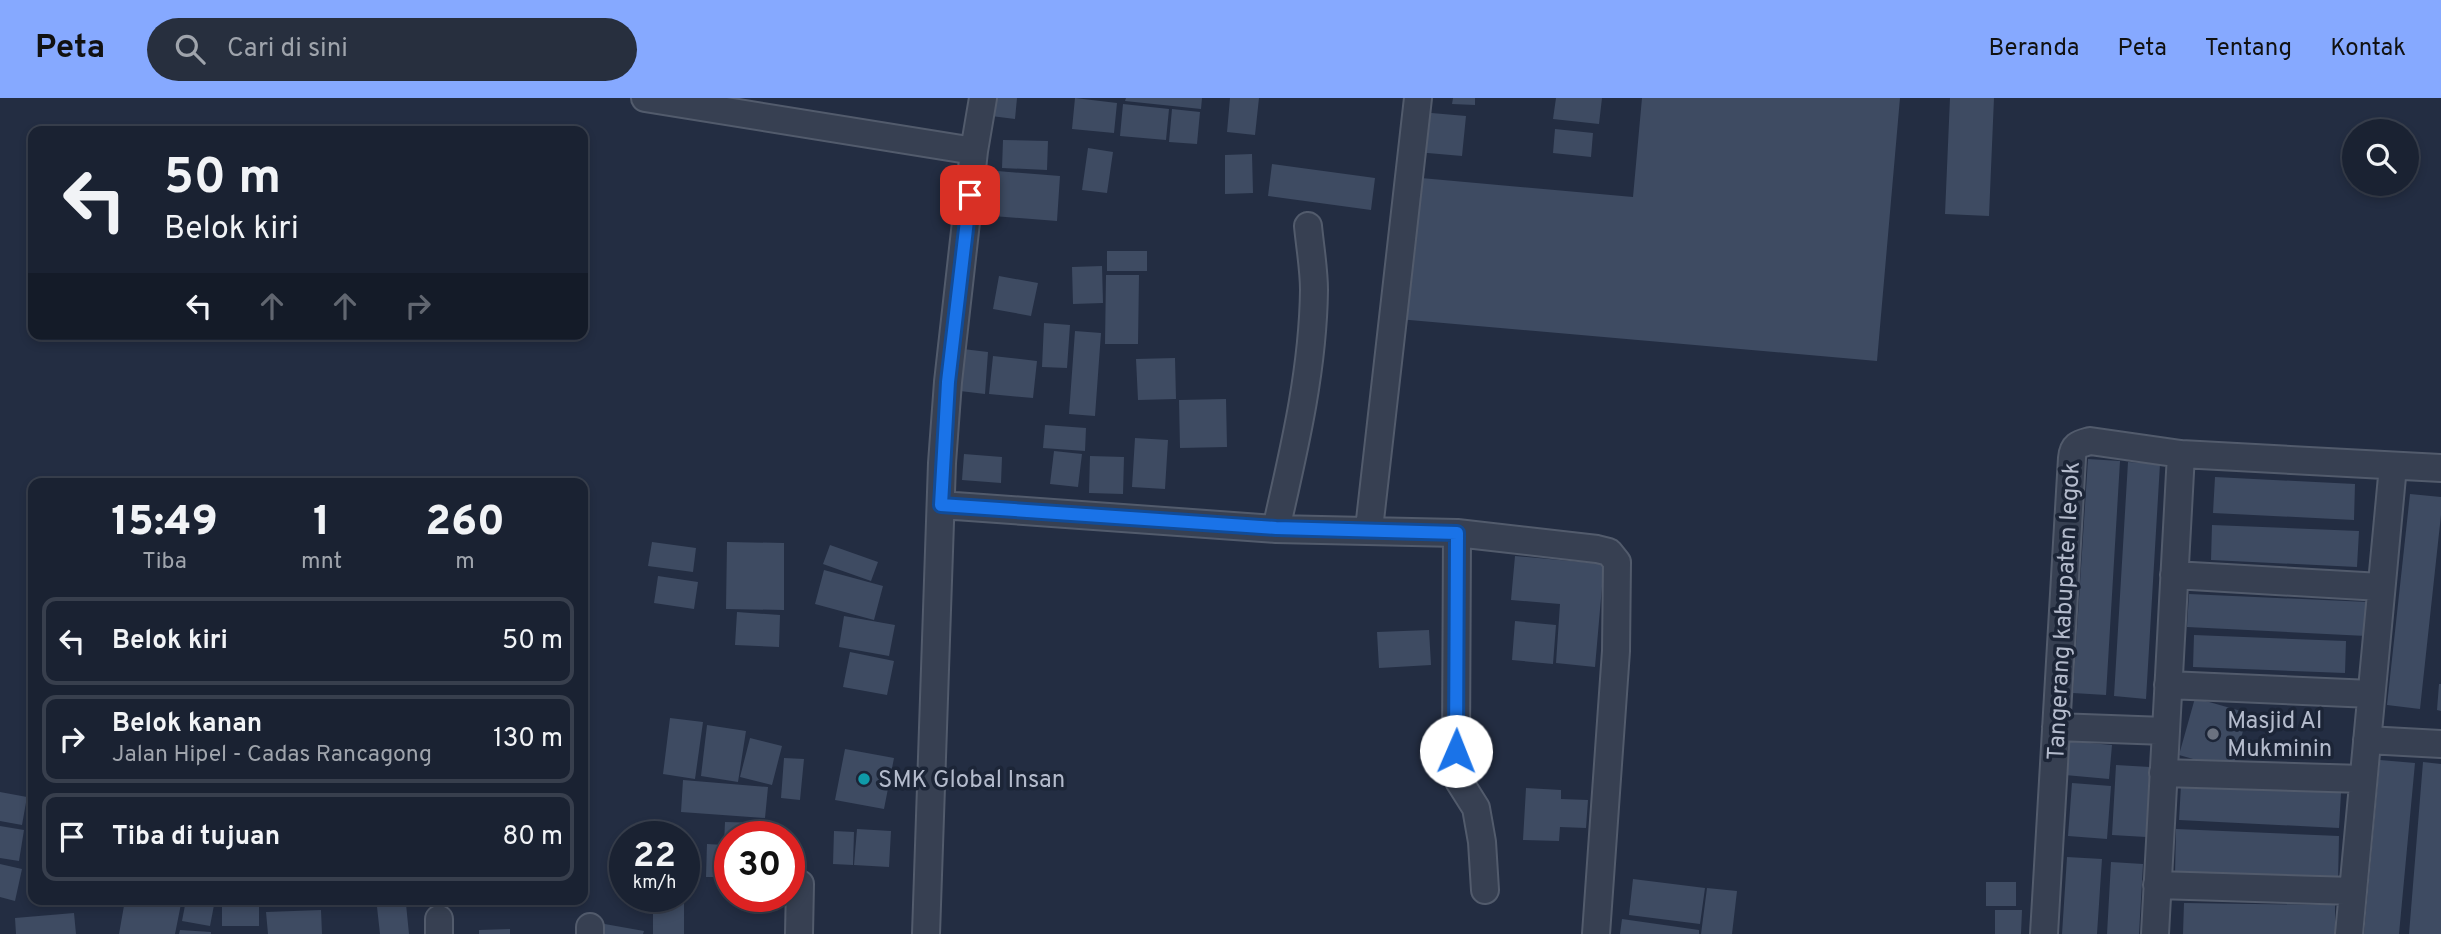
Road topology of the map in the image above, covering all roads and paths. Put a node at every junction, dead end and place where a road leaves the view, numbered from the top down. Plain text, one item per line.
1 (645, 98) edge
2 (983, 98) edge
3 (1418, 98) edge
4 (974, 150) junction
5 (1308, 226) dead end
6 (2181, 454) junction
7 (2393, 466) junction
8 (2441, 468) edge
9 (941, 505) junction
10 (1276, 528) junction
11 (1369, 529) junction
12 (1457, 533) junction
13 (2174, 575) junction
14 (2381, 587) junction
15 (2168, 685) junction
16 (2371, 694) junction
17 (2056, 727) junction
18 (2165, 731) junction
19 (2367, 740) junction
20 (2441, 744) edge
21 (2163, 773) junction
22 (2363, 779) junction
23 (2157, 885) junction
24 (1485, 890) dead end
25 (2353, 891) junction
26 (799, 912) edge
27 (799, 934) edge
28 (926, 934) edge
29 (1596, 934) edge
30 (2044, 934) edge
31 (2155, 934) edge
32 (2349, 934) edge

1 - 4 street
2 - 4 street
3 - 11 street
4 - 9 street
5 - 10 street
6 - 7 street, Tangerang kabupaten legok
6 - 13 street
6 - 17 street, Tangerang kabupaten legok
7 - 8 street, Tangerang kabupaten legok
7 - 14 street
9 - 10 street
9 - 28 street
10 - 11 street
11 - 12 street
12 - 24 street
12 - 29 street
13 - 14 street
13 - 15 street
14 - 16 street
15 - 16 street
15 - 18 street
16 - 19 street
17 - 18 street
17 - 30 street, Tangerang kabupaten legok
18 - 21 street
19 - 20 street
19 - 22 street
21 - 22 street
21 - 23 street
22 - 25 street
23 - 25 street
23 - 31 street
25 - 32 street
26 - 27 street

